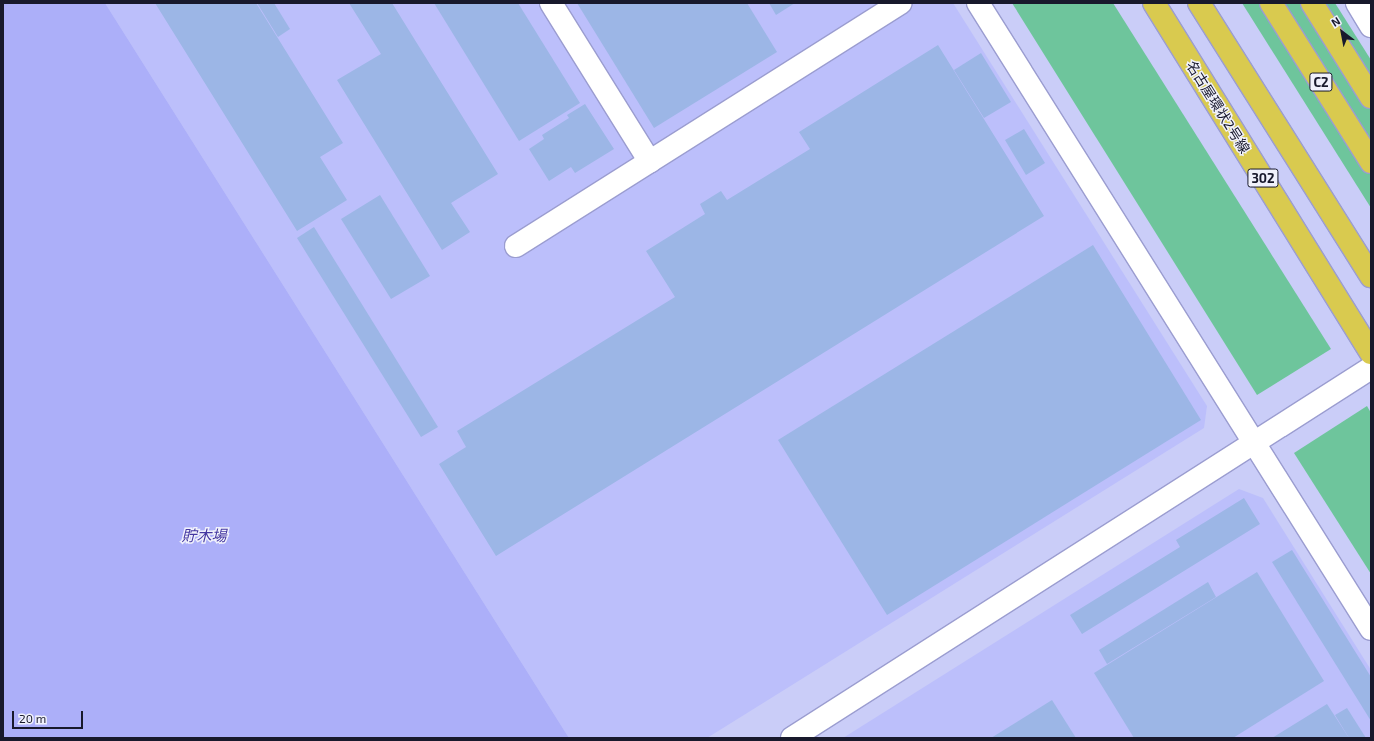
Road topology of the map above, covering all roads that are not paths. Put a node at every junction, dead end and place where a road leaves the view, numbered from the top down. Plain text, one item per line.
1 (551, 3) edge
2 (900, 3) edge
3 (978, 3) edge
4 (1154, 3) edge
5 (1199, 3) edge
6 (1271, 3) edge
7 (1312, 3) edge
8 (1357, 3) edge
9 (1371, 26) edge
10 (1371, 97) edge
11 (650, 162) junction
12 (1371, 162) edge
13 (516, 246) dead end
14 (1371, 276) edge
15 (1371, 353) edge
16 (1371, 368) edge
17 (1253, 442) junction
18 (1371, 629) edge
19 (792, 738) edge

1 - 11 street
2 - 11 street
3 - 17 street
4 - 15 highway, 名古屋環状2号線 / 302
5 - 14 highway, 302
6 - 12 highway, C2
7 - 10 highway, C2
8 - 9 street
11 - 13 street
16 - 17 street
17 - 18 street
17 - 19 street

